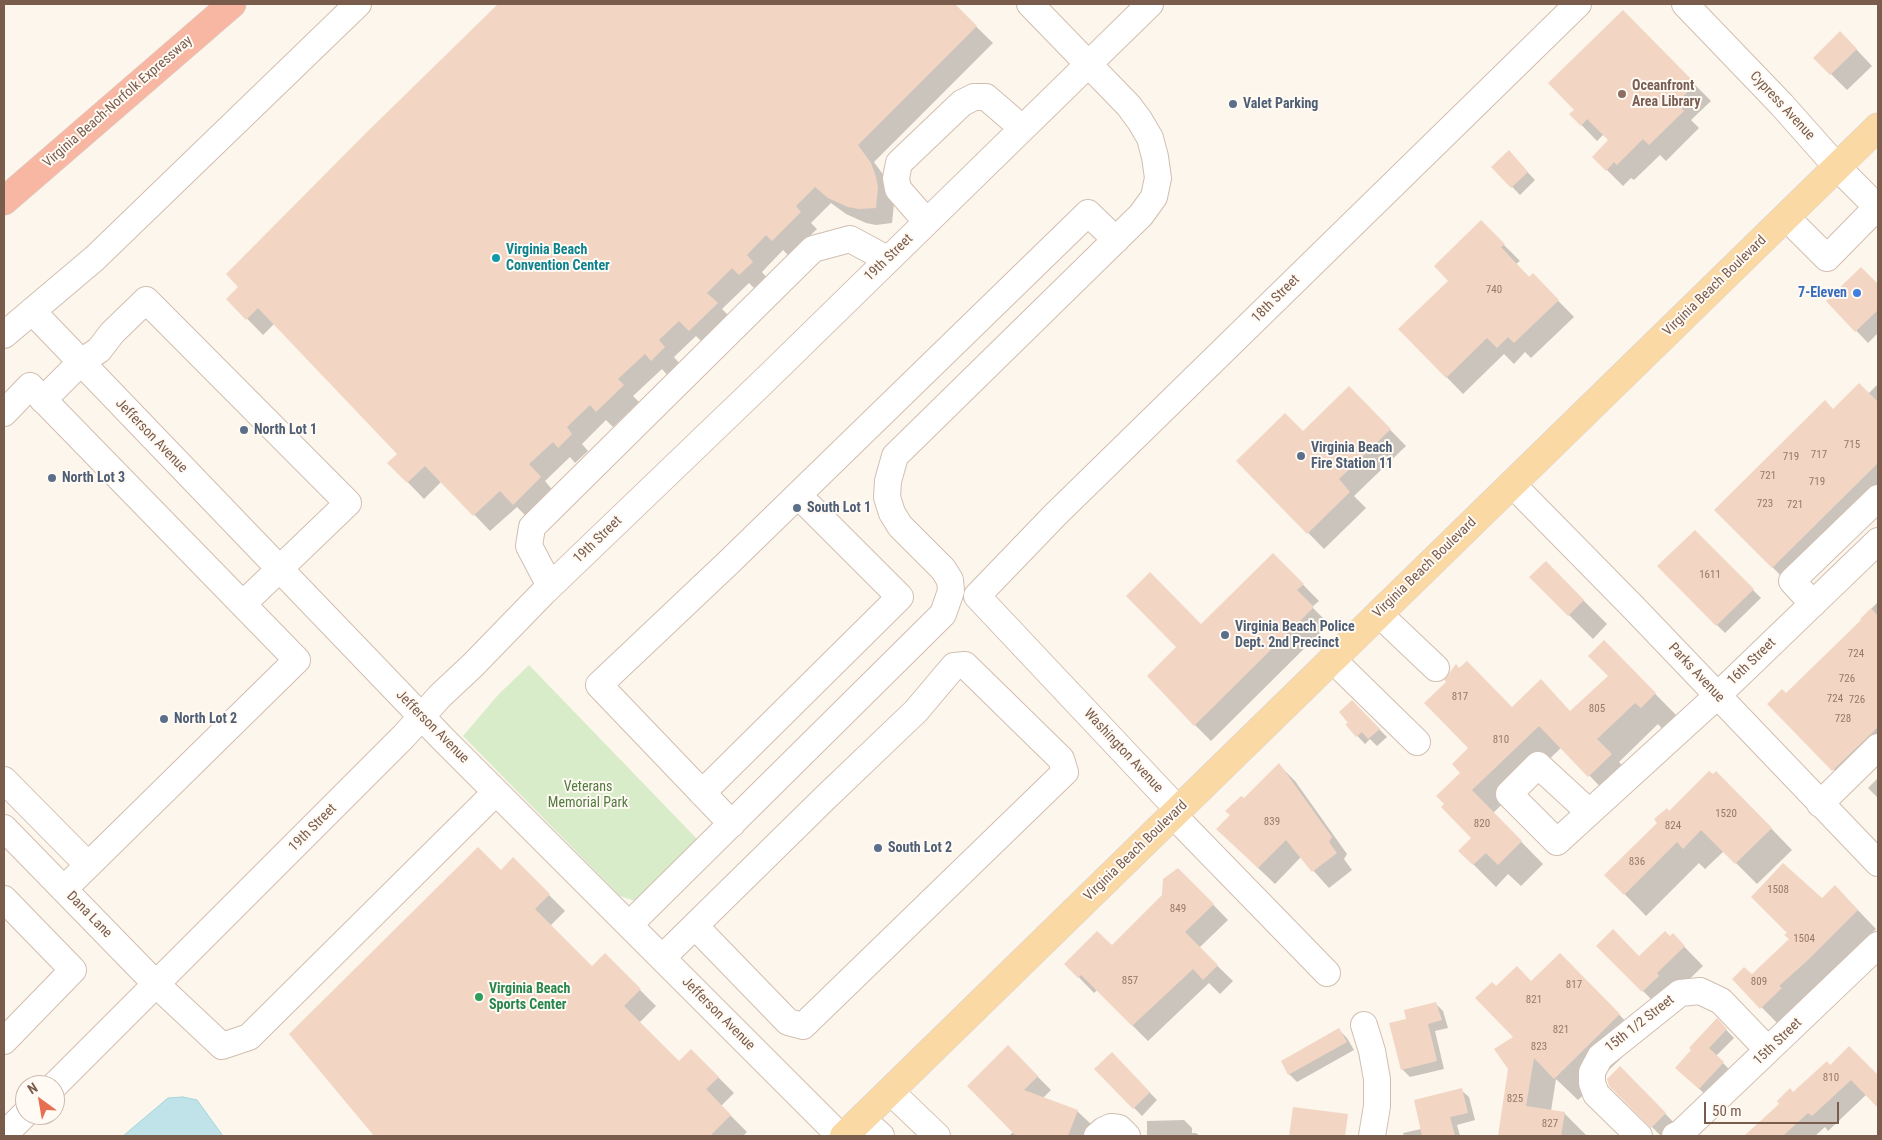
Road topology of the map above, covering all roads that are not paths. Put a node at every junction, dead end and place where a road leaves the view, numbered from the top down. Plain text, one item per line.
1 (232, 4) edge
2 (358, 4) edge
3 (1030, 4) edge
4 (1150, 4) edge
5 (1578, 4) edge
6 (1685, 4) edge
7 (1088, 64) junction
8 (1878, 127) edge
9 (1022, 128) junction
10 (1837, 167) junction
11 (4, 201) edge
12 (1876, 201) edge
13 (1786, 217) junction
14 (926, 221) junction
15 (1116, 240) junction
16 (887, 259) junction
17 (32, 311) junction
18 (4, 335) edge
19 (81, 362) junction
20 (44, 400) junction
21 (4, 413) edge
22 (1512, 484) junction
23 (798, 495) junction
24 (1878, 498) edge
25 (1878, 541) edge
26 (279, 568) junction
27 (550, 586) junction
28 (977, 596) joint
29 (243, 604) junction
30 (1813, 604) junction
31 (1379, 614) junction
32 (1332, 659) junction
33 (1436, 668) dead end
34 (1717, 696) junction
35 (421, 716) junction
36 (1417, 742) dead end
37 (1878, 747) edge
38 (4, 780) edge
39 (496, 792) junction
40 (702, 793) junction
41 (1820, 804) junction
42 (1589, 812) junction
43 (1175, 813) junction
44 (732, 824) junction
45 (4, 828) edge
46 (1878, 863) edge
47 (88, 865) junction
48 (64, 889) junction
49 (4, 899) edge
50 (629, 925) junction
51 (695, 926) junction
52 (1878, 945) edge
53 (662, 958) junction
54 (1327, 973) dead end
55 (157, 985) junction
56 (1364, 1025) dead end
57 (4, 1041) edge
58 (1768, 1050) junction
59 (65, 1075) edge
60 (890, 1092) junction
61 (15, 1124) edge
62 (1632, 1129) edge
63 (857, 1132) edge
64 (4, 1135) edge
65 (937, 1136) edge
66 (1097, 1136) edge
67 (1127, 1136) edge
68 (1372, 1136) edge
69 (1676, 1136) edge

1 - 11 highway, Virginia Beach-Norfolk Expressway
2 - 17 street
3 - 7 street
4 - 7 street, 19th Street
5 - 28 street, 18th Street
6 - 10 street, Cypress Avenue
7 - 9 street, 19th Street
7 - 15 street
8 - 10 main road, Virginia Beach Boulevard
9 - 14 street, 19th Street
9 - 14 street
10 - 12 street, Cypress Avenue
10 - 13 main road, Virginia Beach Boulevard
12 - 13 street
13 - 22 main road, Virginia Beach Boulevard
14 - 16 street, 19th Street
15 - 23 street
15 - 44 street
16 - 27 street, 19th Street
16 - 27 street
17 - 18 street
17 - 19 street, Jefferson Avenue
19 - 20 street
19 - 26 street, Jefferson Avenue
19 - 26 street
20 - 21 street
20 - 29 street
22 - 31 main road, Virginia Beach Boulevard
22 - 34 street, Parks Avenue
23 - 40 street
23 - 40 street
24 - 30 street
25 - 30 street, 16th Street
26 - 29 street
26 - 35 street, Jefferson Avenue
27 - 35 street, 19th Street
28 - 43 street, Washington Avenue
29 - 47 street
30 - 34 street, 16th Street
31 - 32 main road, Virginia Beach Boulevard
31 - 33 street
32 - 36 street
32 - 43 main road, Virginia Beach Boulevard
34 - 41 street, Parks Avenue
34 - 42 street, 16th Street
35 - 39 street, Jefferson Avenue
35 - 55 street, 19th Street
37 - 41 street
38 - 47 street
39 - 50 street, Jefferson Avenue
39 - 55 street, Dana Lane
40 - 44 street
41 - 46 street, Parks Avenue
42 - 42 street, 16th Street
43 - 54 street, Washington Avenue
43 - 60 main road, Virginia Beach Boulevard
44 - 50 street
45 - 48 street, Dana Lane
47 - 48 street
48 - 55 street, Dana Lane
49 - 57 street
50 - 53 street, Jefferson Avenue
51 - 51 street
51 - 53 street
52 - 58 street, 15th Street
53 - 63 street, Jefferson Avenue
55 - 59 street, 19th Street
56 - 68 street
58 - 62 street, 15th 1/2 Street
58 - 69 street, 15th Street
60 - 63 main road, Virginia Beach Boulevard
60 - 65 street
61 - 64 street
66 - 67 street

